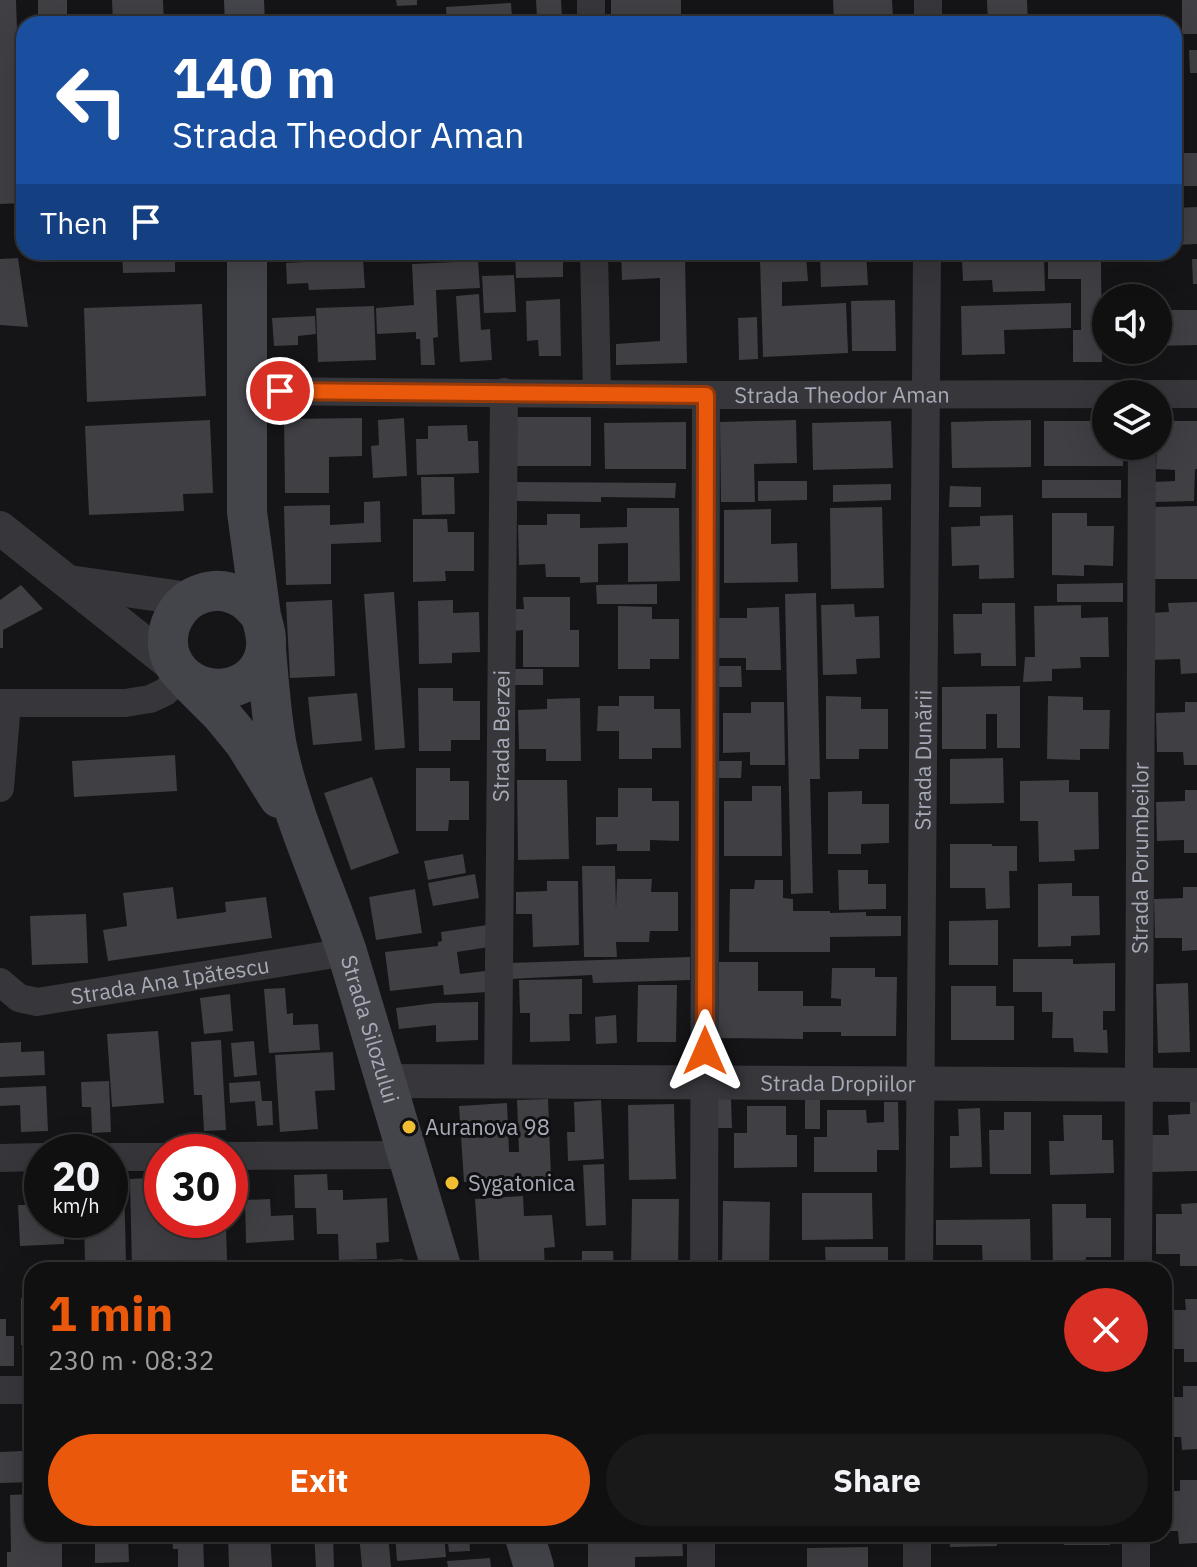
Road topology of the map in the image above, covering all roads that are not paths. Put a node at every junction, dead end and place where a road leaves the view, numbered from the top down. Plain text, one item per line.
1 (247, 260) edge
2 (594, 260) edge
3 (927, 260) edge
4 (248, 391) junction
5 (504, 392) junction
6 (597, 393) junction
7 (1092, 394) edge
8 (1172, 394) edge
9 (1197, 394) edge
10 (706, 395) junction
11 (927, 395) junction
12 (1142, 460) edge
13 (247, 512) junction
14 (0, 528) edge
15 (69, 581) junction
16 (196, 596) junction
17 (264, 633) junction
18 (183, 675) junction
19 (4, 703) edge
20 (0, 788) edge
21 (304, 839) junction
22 (347, 952) junction
23 (0, 982) edge
24 (384, 1081) junction
25 (498, 1082) junction
26 (705, 1082) junction
27 (919, 1084) junction
28 (1140, 1085) junction
29 (1197, 1085) edge
30 (407, 1155) junction
31 (248, 1156) edge
32 (24, 1157) edge
33 (0, 1158) edge
34 (440, 1262) edge
35 (704, 1262) edge
36 (919, 1262) edge
37 (1138, 1262) edge
38 (0, 1390) edge
39 (24, 1390) edge
40 (526, 1542) edge
41 (701, 1542) edge
42 (917, 1542) edge
43 (1136, 1542) edge
44 (534, 1567) edge
45 (701, 1567) edge
46 (917, 1567) edge
47 (1136, 1567) edge

1 - 4 main road, Strada Silozului
2 - 6 street
3 - 11 street, Strada Dunării
4 - 5 street, Strada Theodor Aman
4 - 13 main road, Strada Silozului
5 - 6 street, Strada Theodor Aman
5 - 25 street, Strada Berzei
6 - 10 street, Strada Theodor Aman
7 - 11 street, Strada Theodor Aman
8 - 9 street, Strada Theodor Aman
10 - 11 street, Strada Theodor Aman
10 - 26 street
11 - 27 street, Strada Dunării
12 - 28 street, Strada Porumbeilor
13 - 16 main road, Strada Silozului
13 - 17 main road, Strada Silozului
14 - 15 street
15 - 16 street
15 - 18 street
16 - 17 main road
16 - 18 main road, Strada Silozului
17 - 18 main road
17 - 21 main road, Strada Silozului
18 - 19 street
18 - 21 main road, Strada Silozului
19 - 20 street
21 - 22 main road, Strada Silozului
22 - 23 street, Strada Ana Ipătescu
22 - 24 main road, Strada Silozului
24 - 25 street, Strada Dropiilor
24 - 30 main road, Strada Silozului
25 - 26 street, Strada Dropiilor
26 - 27 street, Strada Dropiilor
26 - 35 street
27 - 28 street, Strada Dropiilor
27 - 36 street, Strada Dunării
28 - 29 street, Strada Dropiilor
28 - 37 street, Strada Porumbeilor
30 - 31 street
30 - 34 main road, Strada Silozului
32 - 33 street
38 - 39 street
40 - 44 main road
41 - 45 street
42 - 46 street
43 - 47 street

